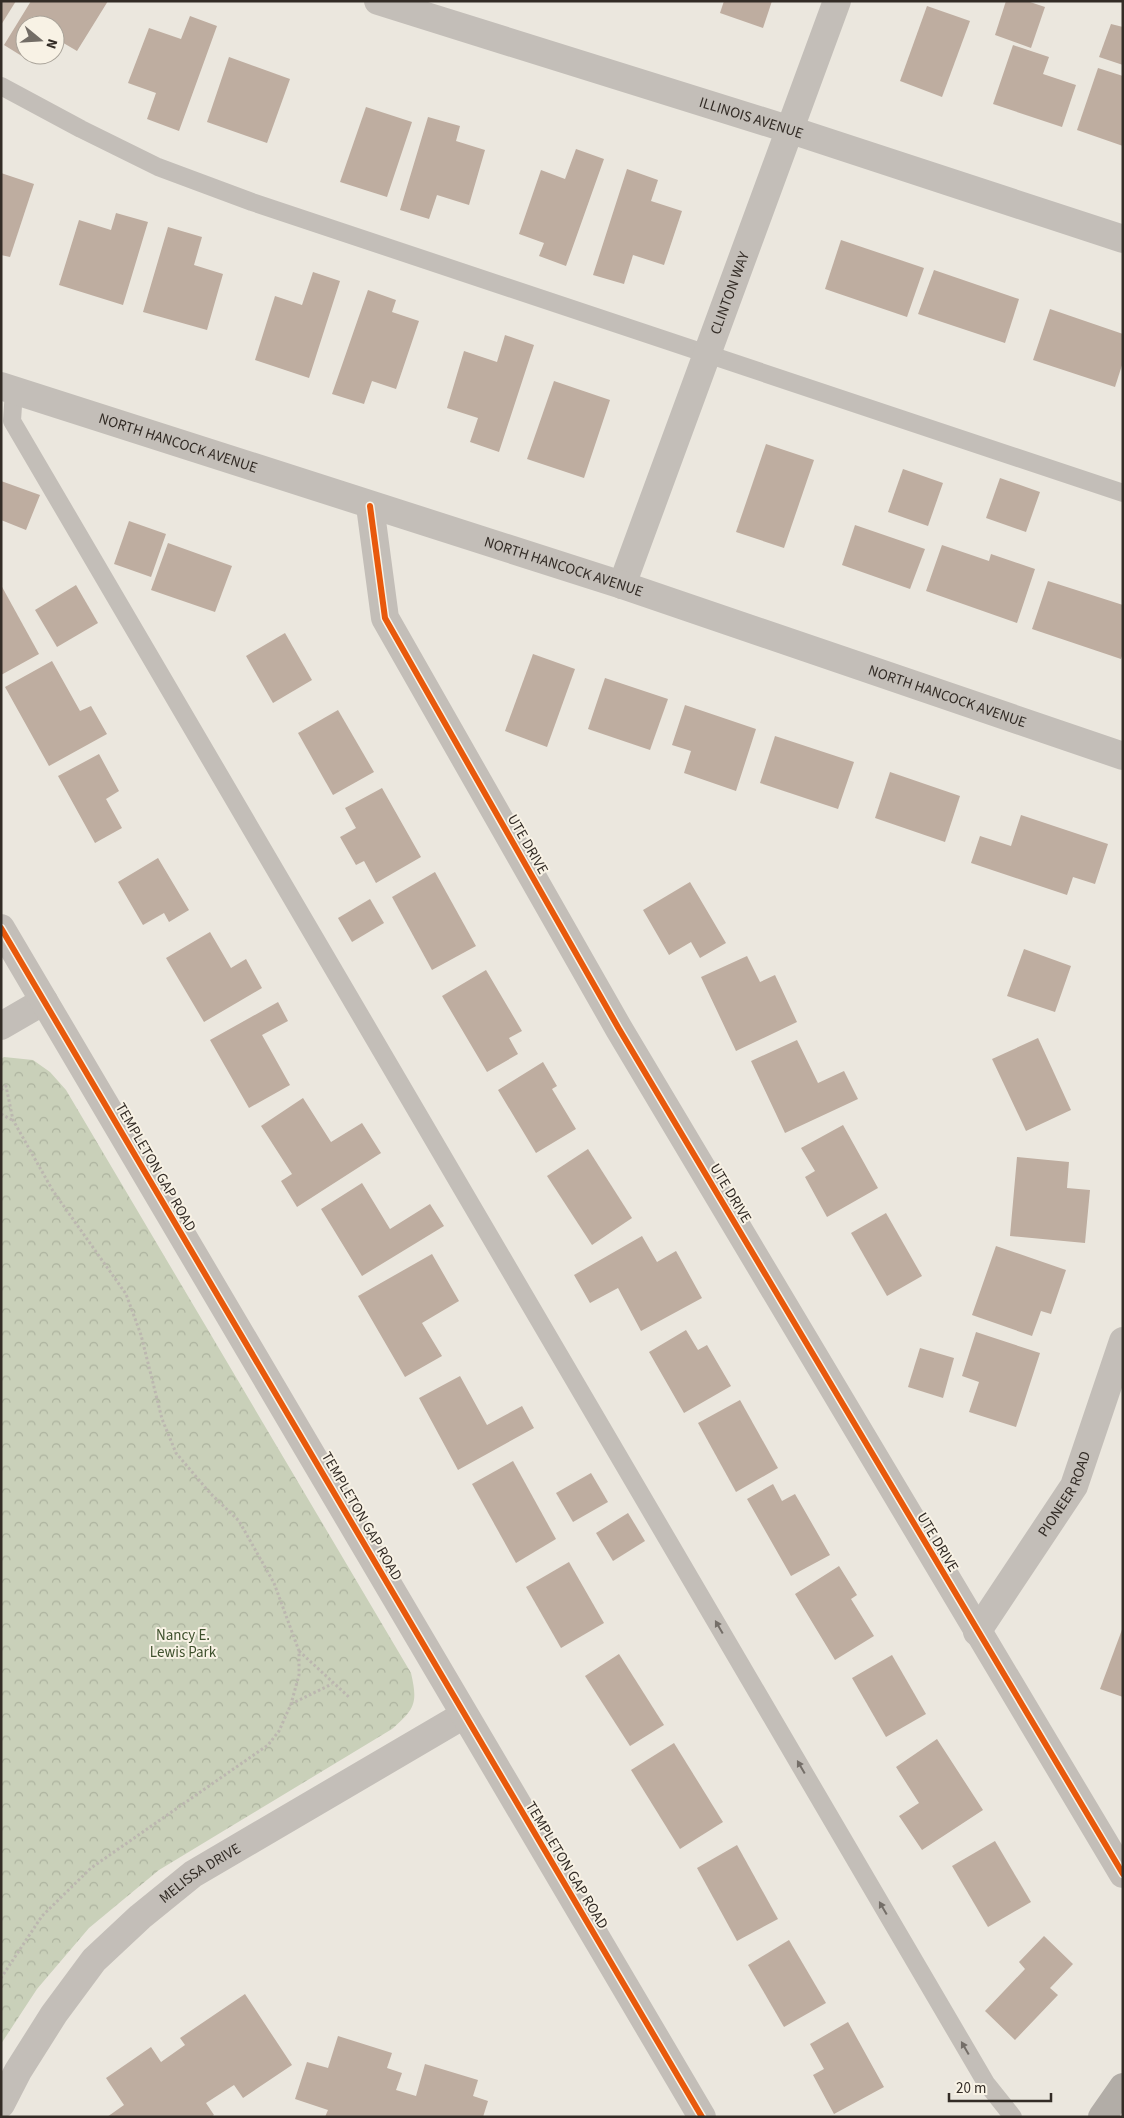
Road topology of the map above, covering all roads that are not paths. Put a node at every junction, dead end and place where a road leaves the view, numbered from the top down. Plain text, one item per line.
1 (378, 1) edge
2 (837, 1) edge
3 (1, 86) edge
4 (791, 130) junction
5 (1123, 239) edge
6 (708, 354) junction
7 (7, 388) edge
8 (1123, 493) edge
9 (370, 506) junction
10 (622, 585) junction
11 (1123, 756) edge
12 (1, 928) edge
13 (44, 1001) junction
14 (1, 1026) edge
15 (1123, 1341) edge
16 (977, 1632) junction
17 (464, 1716) junction
18 (1123, 1874) edge
19 (1123, 2087) edge
20 (1, 2104) edge
21 (702, 2117) edge
22 (1013, 2117) edge
23 (1102, 2117) edge

1 - 4 street, ILLINOIS AVENUE
2 - 4 street, CLINTON WAY
3 - 6 lane
4 - 5 street, ILLINOIS AVENUE
4 - 6 street, CLINTON WAY
6 - 8 lane
6 - 10 street, CLINTON WAY
7 - 9 street, NORTH HANCOCK AVENUE
22 -> 7 lane
9 - 10 street, NORTH HANCOCK AVENUE
9 - 16 street, UTE DRIVE
10 - 11 street, NORTH HANCOCK AVENUE
12 - 13 street, TEMPLETON GAP ROAD
13 - 14 street
13 - 17 street, TEMPLETON GAP ROAD
15 - 16 street, PIONEER ROAD
16 - 18 street, UTE DRIVE
17 - 20 street, MELISSA DRIVE
17 - 21 street, TEMPLETON GAP ROAD
19 - 23 main road

